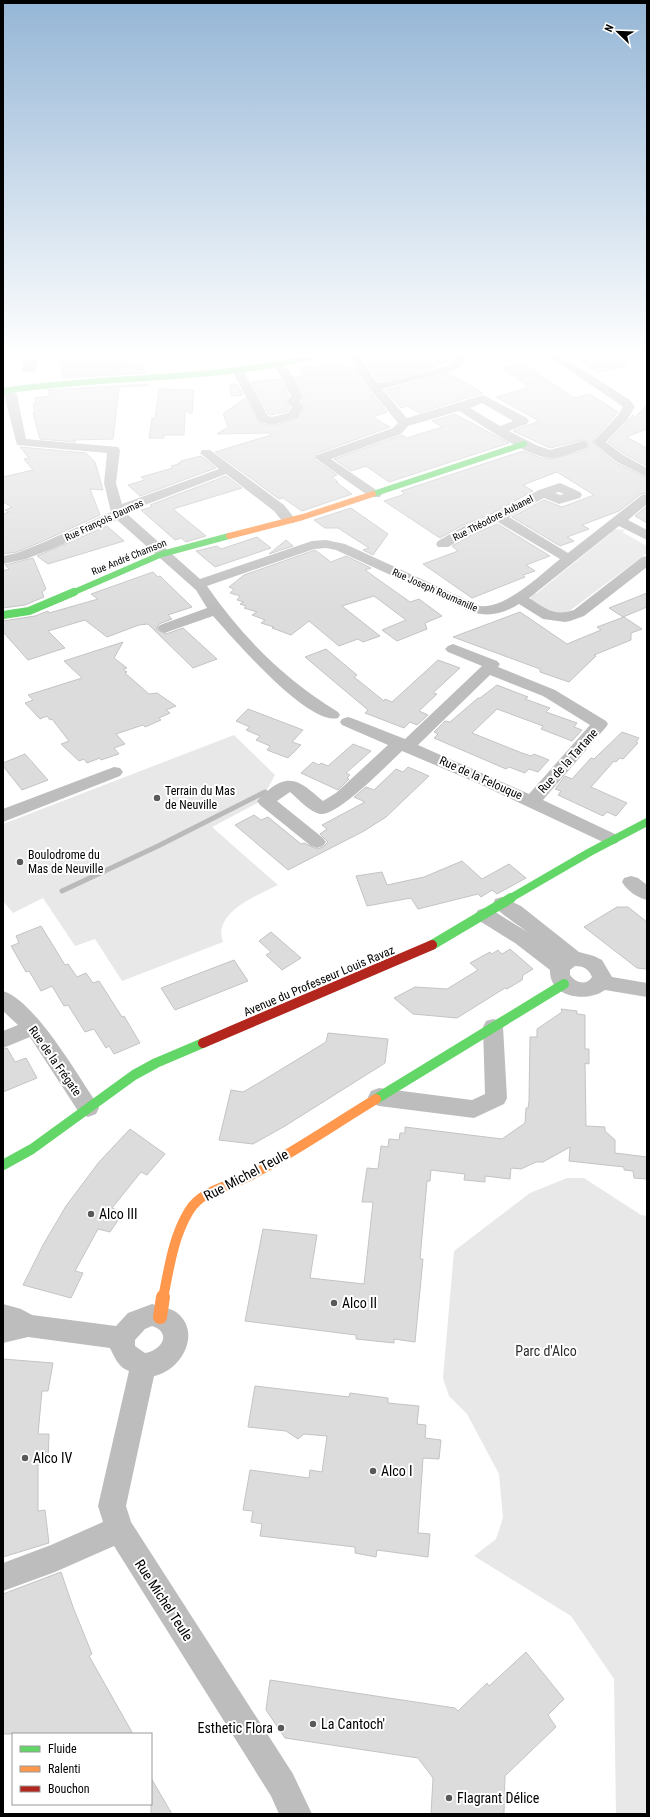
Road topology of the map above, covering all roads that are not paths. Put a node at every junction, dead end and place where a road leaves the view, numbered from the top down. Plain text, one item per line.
1 (20, 441) edge
2 (369, 441) edge
3 (519, 441) edge
4 (600, 441) edge
5 (524, 444) junction
6 (583, 445) dead end
7 (206, 452) dead end
8 (228, 470) junction
9 (647, 473) edge
10 (544, 492) dead end
11 (375, 494) junction
12 (647, 498) edge
13 (118, 513) junction
14 (499, 517) junction
15 (289, 520) junction
16 (618, 520) junction
17 (647, 536) edge
18 (443, 544) dead end
19 (162, 554) junction
20 (569, 559) junction
21 (3, 560) edge
22 (647, 560) edge
23 (198, 584) junction
24 (519, 598) junction
25 (216, 610) junction
26 (3, 615) edge
27 (165, 628) dead end
28 (453, 649) dead end
29 (488, 669) junction
30 (332, 715) dead end
31 (348, 722) dead end
32 (404, 745) junction
33 (114, 772) dead end
34 (532, 801) junction
35 (322, 809) junction
36 (3, 816) edge
37 (647, 822) edge
38 (295, 825) junction
39 (611, 839) junction
40 (317, 842) dead end
41 (631, 882) dead end
42 (647, 894) edge
43 (502, 904) junction
44 (485, 915) junction
45 (566, 970) junction
46 (600, 981) junction
47 (647, 990) edge
48 (3, 999) edge
49 (493, 1027) junction
50 (34, 1028) junction
51 (3, 1040) edge
52 (379, 1097) junction
53 (88, 1108) junction
54 (3, 1165) edge
55 (3, 1315) edge
56 (160, 1316) junction
57 (28, 1326) junction
58 (3, 1332) edge
59 (123, 1338) junction
60 (143, 1366) junction
61 (118, 1529) junction
62 (3, 1577) edge
63 (296, 1814) edge

1 - 13 street
2 - 11 street
3 - 5 street
4 - 9 street
5 - 6 street
5 - 11 street, Rue André Chamson
7 - 8 street
8 - 13 street, Rue François Daumas
8 - 15 street
10 - 14 street, Rue Théodore Aubanel
11 - 15 street, Rue André Chamson
12 - 16 street, Rue Joseph Roumanille
13 - 19 street
13 - 21 street, Rue François Daumas
14 - 18 street, Rue Théodore Aubanel
14 - 20 street
15 - 19 street, Rue André Chamson
16 - 17 street
16 - 20 street, Rue Joseph Roumanille
19 - 23 street
19 - 26 street, Rue André Chamson
20 - 24 street, Rue Joseph Roumanille
22 - 24 street
23 - 24 street, Rue Joseph Roumanille
23 - 25 street
25 - 27 street
25 - 30 street
28 - 29 street, Rue de la Tartane
29 - 32 street
29 - 34 street, Rue de la Tartane
31 - 32 street, Rue de la Felouque
32 - 34 street, Rue de la Felouque
32 - 35 street
33 - 36 street
34 - 39 street, Rue de la Felouque
35 - 38 street
35 - 38 street
37 - 39 street, Avenue du Professeur Louis Ravaz
38 - 40 street
39 - 43 street, Avenue du Professeur Louis Ravaz
41 - 42 street
43 - 44 street, Avenue du Professeur Louis Ravaz
43 - 45 street
44 - 45 street
44 - 53 street, Avenue du Professeur Louis Ravaz
45 - 46 street
45 - 46 street
45 - 49 street, Rue Michel Teule
46 - 47 street
48 - 50 street, Rue de la Frégate
49 - 52 street, Rue Michel Teule
49 - 52 street
50 - 51 street
50 - 53 street, Rue de la Frégate
52 - 56 street, Rue Michel Teule
53 - 54 street, Avenue du Professeur Louis Ravaz
55 - 57 street
56 - 59 street
56 - 60 street
57 - 58 street
57 - 59 street
59 - 60 street
60 - 61 street, Rue Michel Teule
61 - 62 street
61 - 63 street, Rue Michel Teule

